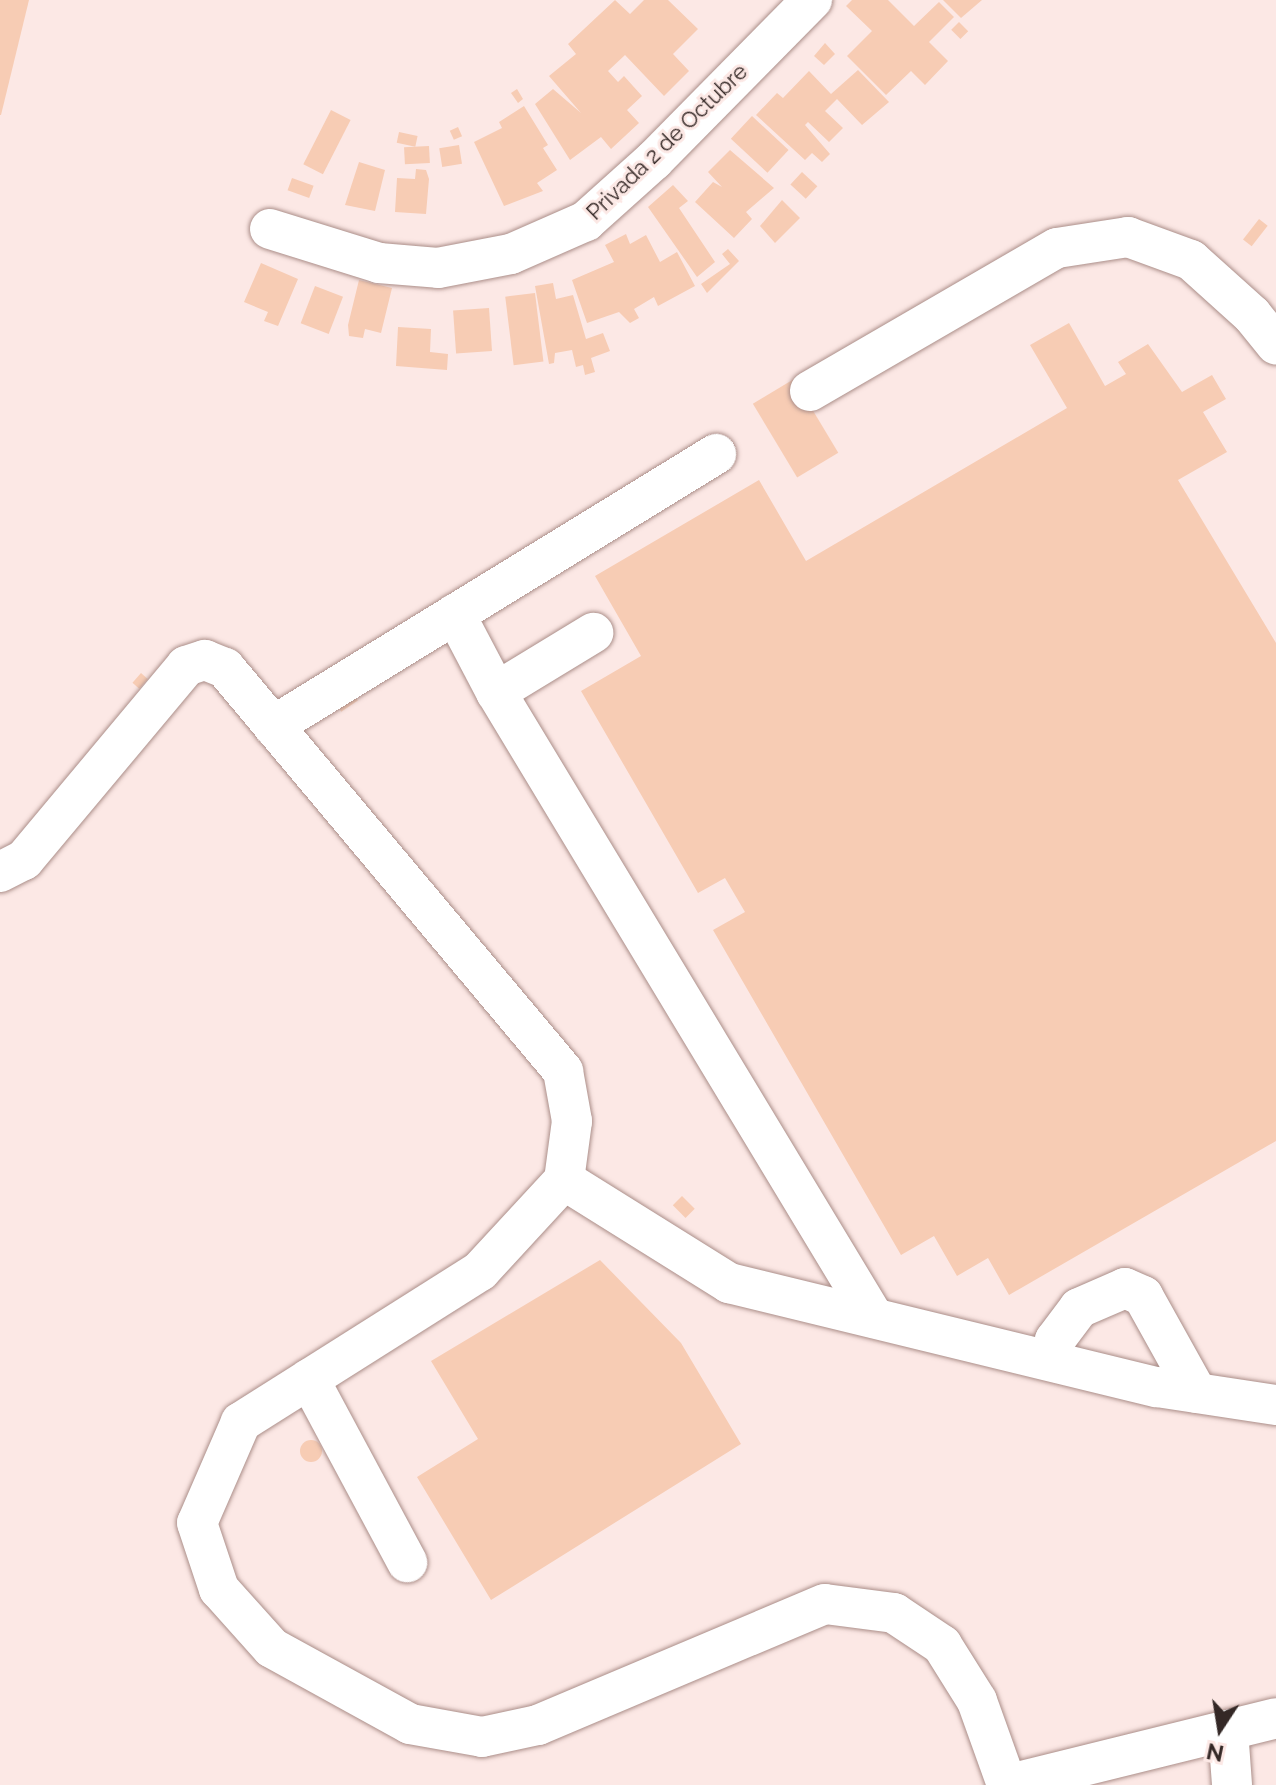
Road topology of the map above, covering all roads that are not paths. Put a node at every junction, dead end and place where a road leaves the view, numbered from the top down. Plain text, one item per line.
1 (812, 0) edge
2 (270, 229) dead end
3 (1276, 345) edge
4 (810, 391) dead end
5 (716, 454) dead end
6 (455, 614) junction
7 (593, 633) dead end
8 (496, 692) junction
9 (273, 726) junction
10 (0, 872) edge
11 (564, 1180) junction
12 (874, 1318) junction
13 (1052, 1361) junction
14 (309, 1379) junction
15 (1197, 1393) junction
16 (1276, 1405) edge
17 (407, 1562) dead end
18 (1276, 1718) edge
19 (1228, 1730) junction
20 (1006, 1785) edge
21 (1232, 1785) edge

1 - 2 street, Privada 2 de Octubre
3 - 4 street
5 - 6 street
6 - 8 street
6 - 9 street
7 - 8 street
8 - 12 street
9 - 10 street
9 - 11 street
11 - 12 street
11 - 14 street
12 - 13 street
13 - 15 street
13 - 15 street
14 - 17 street
14 - 20 street
15 - 16 street
18 - 19 street
19 - 20 street
19 - 21 street

